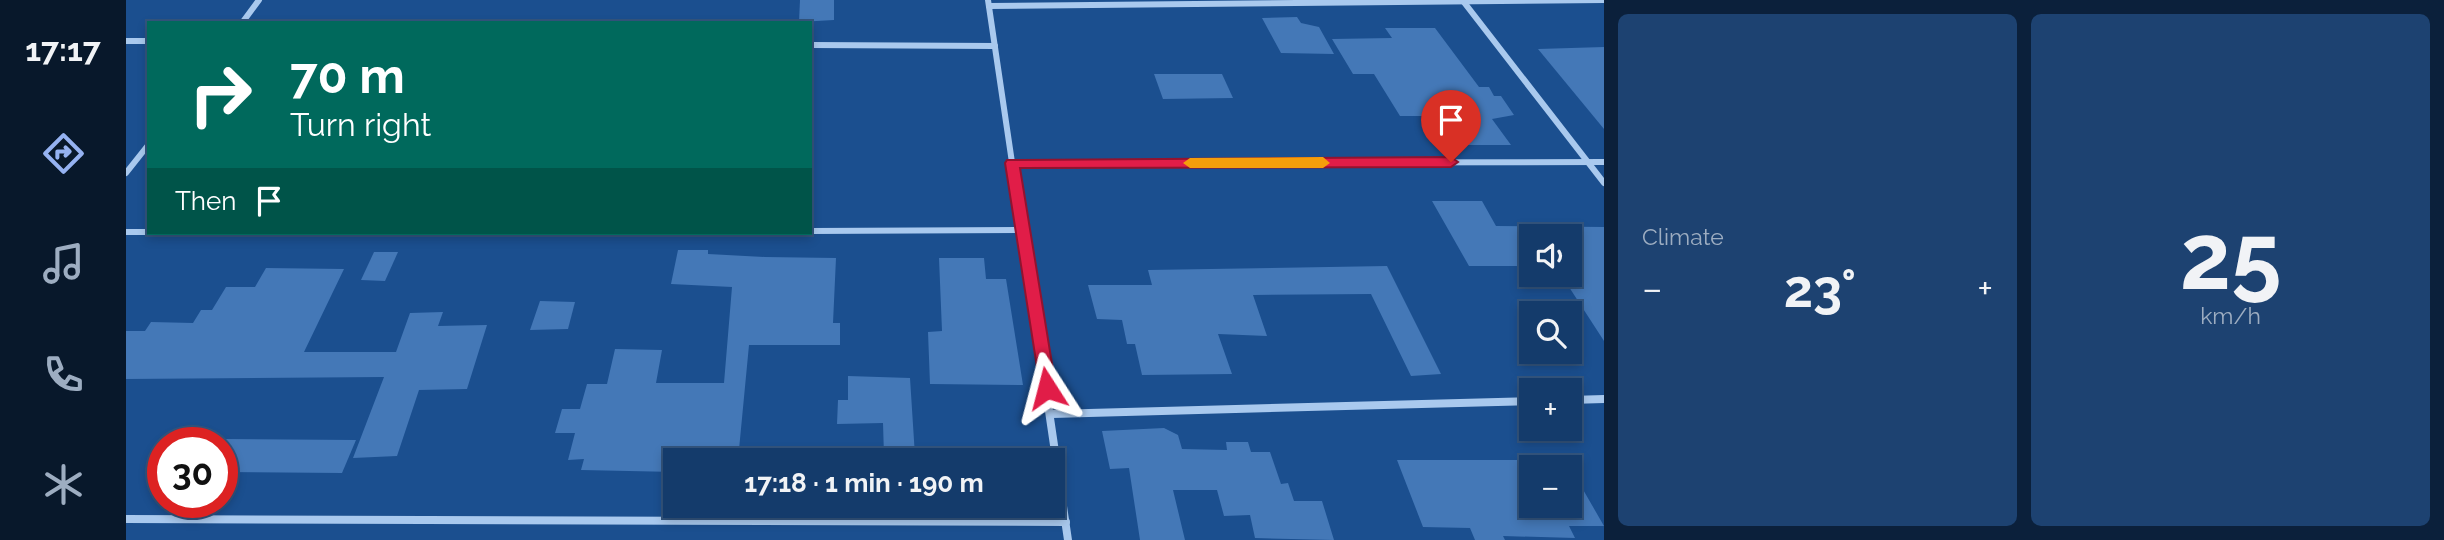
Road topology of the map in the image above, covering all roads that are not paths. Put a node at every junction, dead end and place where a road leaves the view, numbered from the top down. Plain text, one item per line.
1 (260, 0) edge
2 (1604, 0) edge
3 (1463, 1) edge
4 (988, 3) edge
5 (244, 21) edge
6 (126, 41) edge
7 (147, 41) edge
8 (812, 45) edge
9 (995, 46) junction
10 (147, 147) edge
11 (1588, 162) junction
12 (1604, 162) edge
13 (1012, 163) junction
14 (126, 173) edge
15 (1604, 183) edge
16 (1022, 230) junction
17 (812, 231) edge
18 (126, 232) edge
19 (147, 232) edge
20 (1604, 399) edge
21 (1582, 400) edge
22 (1519, 401) edge
23 (1052, 414) junction
24 (126, 519) edge
25 (1066, 522) junction
26 (1068, 540) edge

1 - 5 street
2 - 3 street
3 - 4 street
3 - 11 street
4 - 9 street
6 - 7 street
8 - 9 street
9 - 13 street
10 - 14 street
11 - 12 street
11 - 13 street
11 - 15 street
13 - 16 street
16 - 17 street
16 - 23 street
18 - 19 street
20 - 21 street
22 - 23 street
23 - 25 street
24 - 25 street
25 - 26 street

